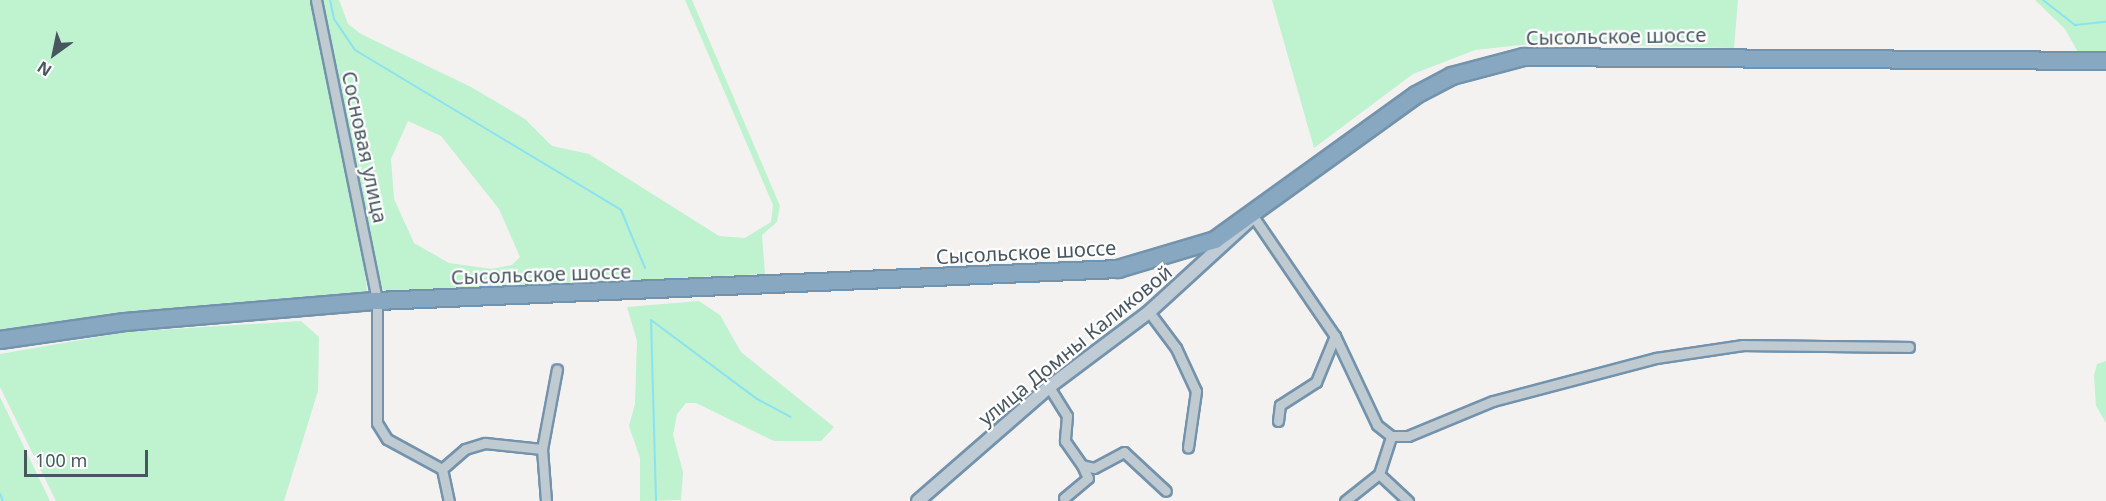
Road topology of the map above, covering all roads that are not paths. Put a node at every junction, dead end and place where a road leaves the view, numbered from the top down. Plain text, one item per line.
1 (316, 0) edge
2 (2106, 61) edge
3 (1253, 216) junction
4 (377, 301) junction
5 (1149, 312) junction
6 (1335, 336) junction
7 (0, 340) edge
8 (1909, 347) dead end
9 (557, 369) dead end
10 (1049, 387) junction
11 (1278, 421) dead end
12 (1391, 436) junction
13 (1188, 447) dead end
14 (542, 449) junction
15 (1082, 465) junction
16 (442, 468) junction
17 (1378, 474) junction
18 (1166, 491) dead end
19 (1064, 498) dead end
20 (449, 501) edge
21 (546, 501) edge
22 (918, 501) edge
23 (1345, 501) edge
24 (1408, 501) edge

1 - 4 street, Сосновая улица
2 - 3 highway, Сысольское шоссе
3 - 4 highway, Сысольское шоссе
3 - 5 main road, улица Домны Каликовой
3 - 6 street
4 - 7 highway, Сысольское шоссе
4 - 16 street, Сосновая улица
5 - 10 main road, улица Домны Каликовой
5 - 13 street
6 - 11 street
6 - 12 street
8 - 12 street
9 - 14 street
10 - 15 street
10 - 22 main road, улица Домны Каликовой
12 - 17 street
14 - 16 street
14 - 21 street
15 - 18 street
15 - 19 street
16 - 20 street
17 - 23 street
17 - 24 street

